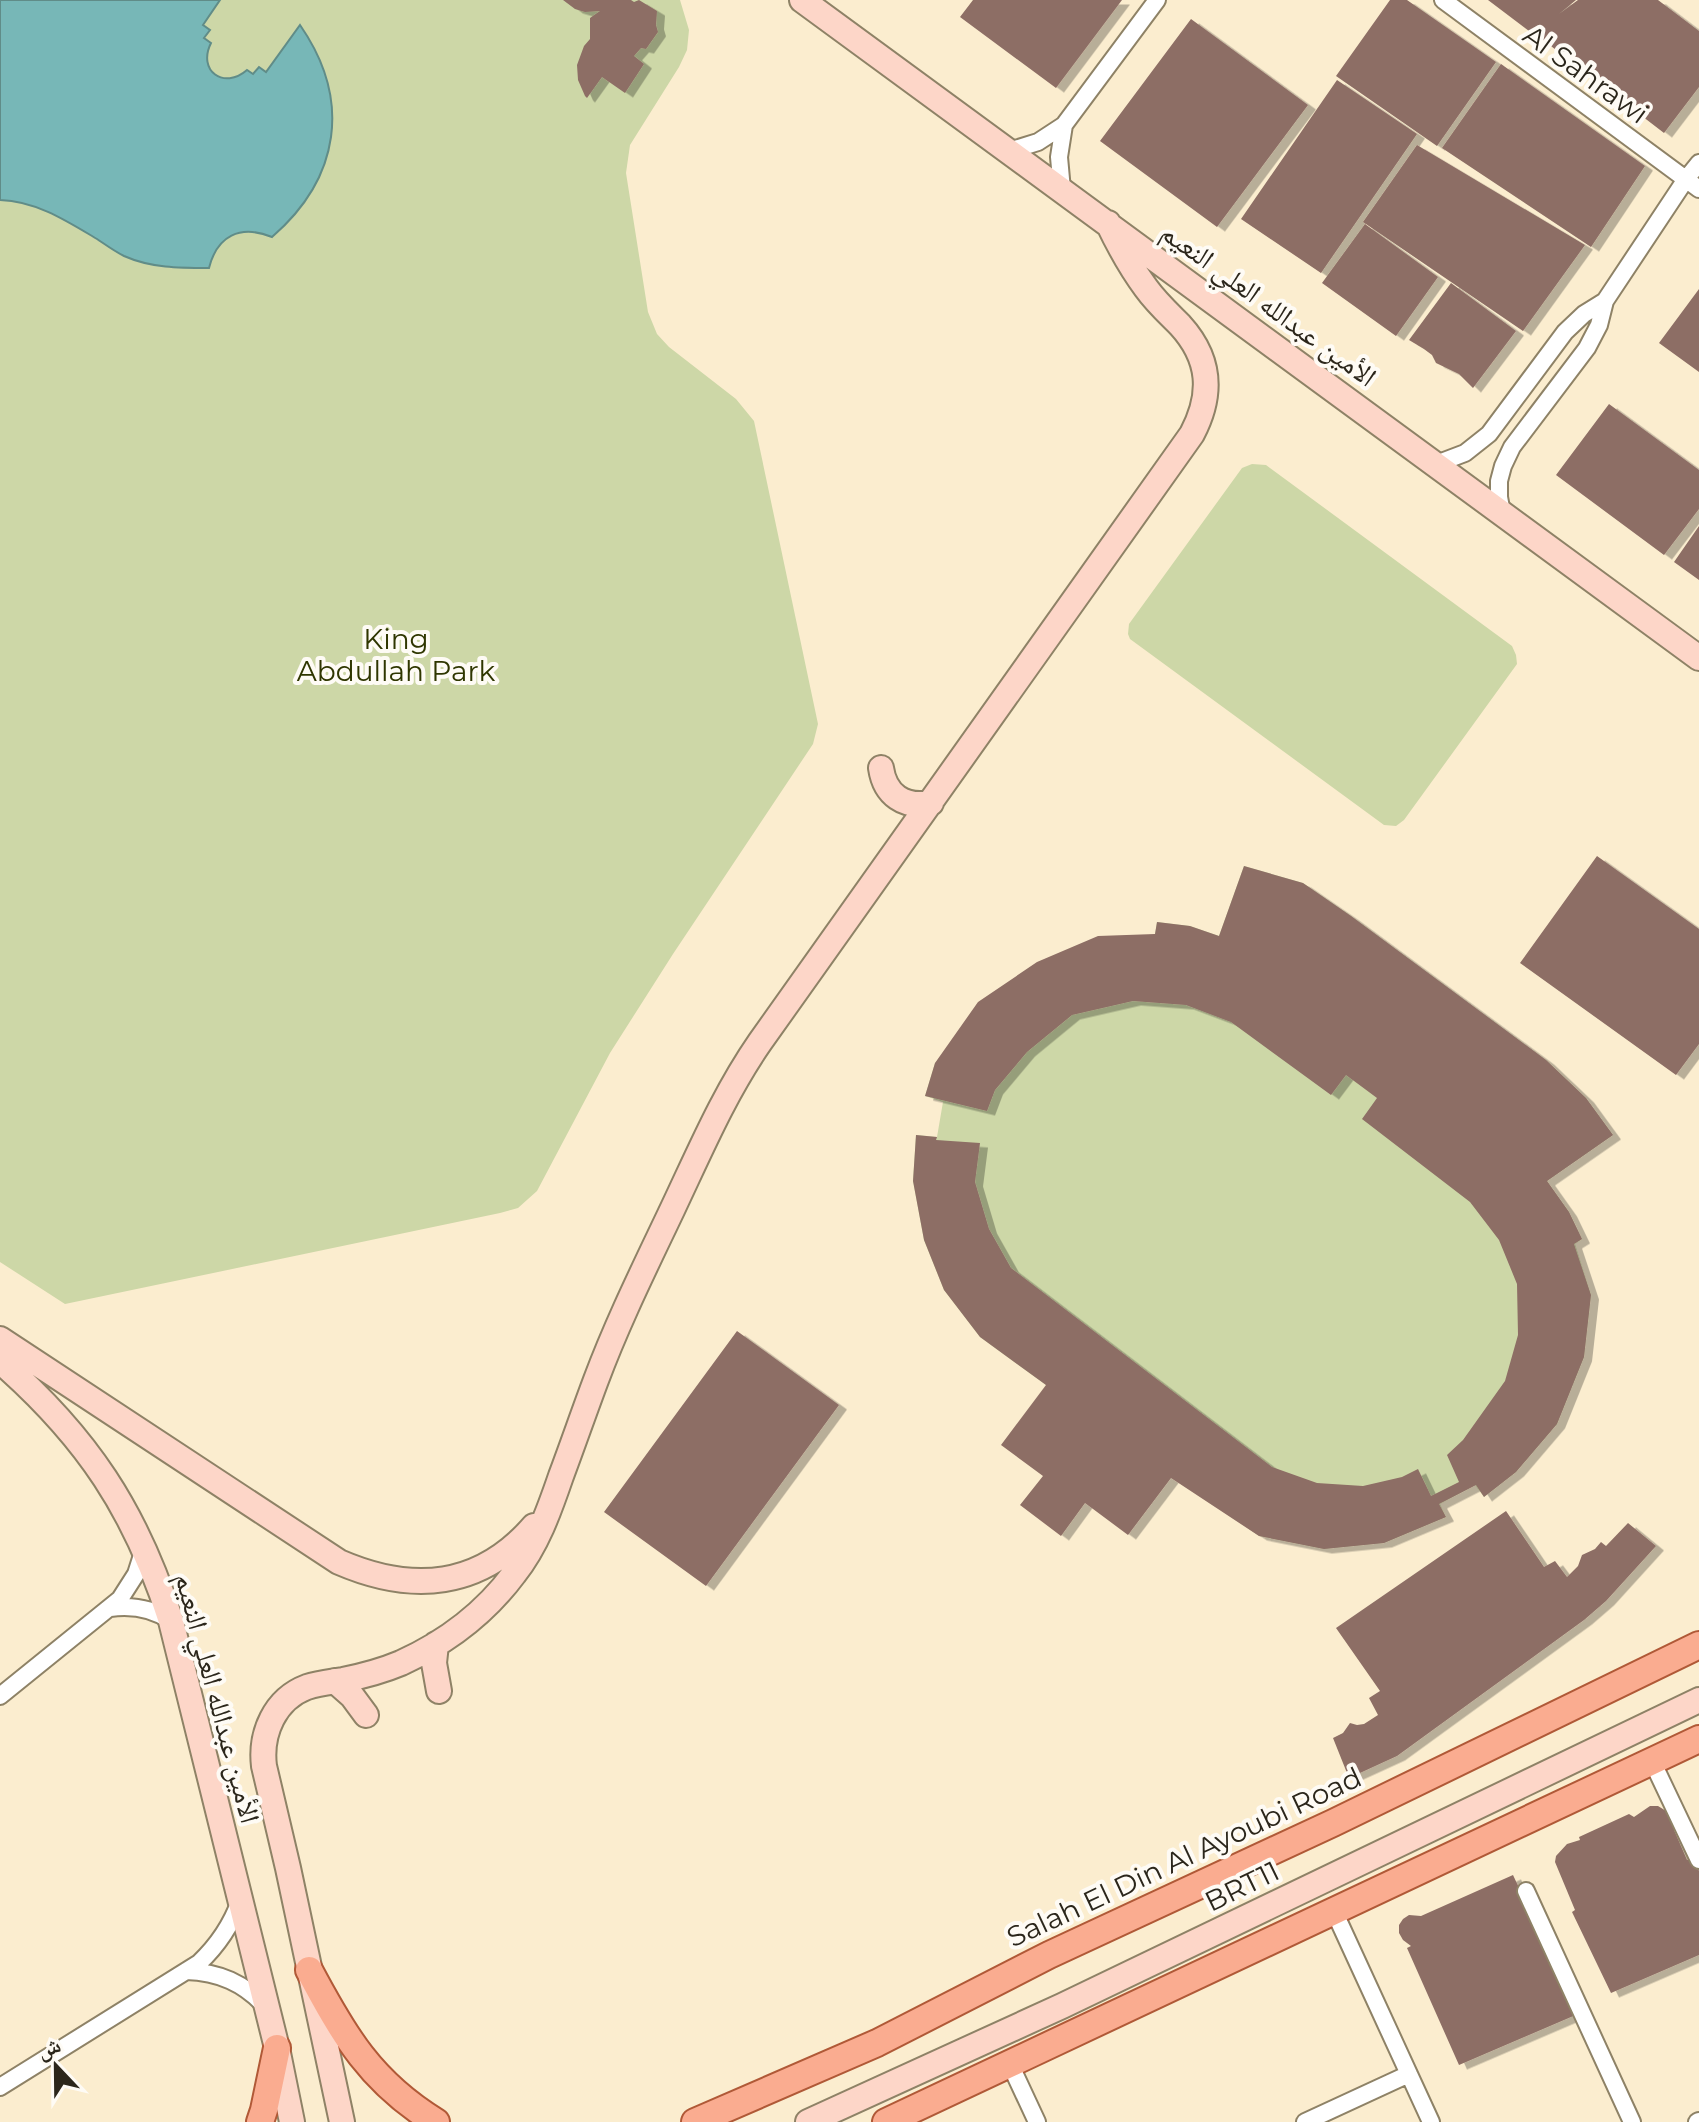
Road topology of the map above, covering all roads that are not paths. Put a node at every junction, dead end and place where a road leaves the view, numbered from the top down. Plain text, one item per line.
1 (802, 0) edge
2 (1157, 0) edge
3 (1443, 0) edge
4 (1064, 125) junction
5 (1009, 151) junction
6 (1699, 163) edge
7 (1692, 184) edge
8 (1062, 190) junction
9 (1108, 223) junction
10 (1605, 301) junction
11 (1515, 401) junction
12 (1535, 418) junction
13 (1493, 430) junction
14 (1512, 447) junction
15 (1436, 464) junction
16 (1502, 513) junction
17 (1699, 658) edge
18 (881, 768) dead end
19 (931, 803) junction
20 (0, 1339) edge
21 (0, 1361) edge
22 (551, 1503) junction
23 (144, 1546) junction
24 (110, 1608) junction
25 (171, 1621) junction
26 (436, 1644) junction
27 (1699, 1645) edge
28 (335, 1681) junction
29 (439, 1691) dead end
30 (0, 1696) edge
31 (1699, 1700) edge
32 (366, 1715) dead end
33 (1699, 1739) edge
34 (1652, 1761) junction
35 (1699, 1860) edge
36 (1526, 1891) dead end
37 (240, 1901) junction
38 (1334, 1911) junction
39 (309, 1970) junction
40 (186, 1971) junction
41 (267, 2007) junction
42 (277, 2048) junction
43 (1010, 2064) junction
44 (1409, 2074) junction
45 (0, 2087) edge
46 (260, 2122) edge
47 (292, 2122) edge
48 (342, 2122) edge
49 (436, 2122) edge
50 (695, 2122) edge
51 (808, 2122) edge
52 (886, 2122) edge
53 (1037, 2122) edge
54 (1305, 2122) edge
55 (1431, 2122) edge
56 (1632, 2122) edge

1 - 5 main road, الأمين عبدالله العلي النعيم
2 - 4 street
3 - 7 street, Al Sahrawi
4 - 5 street
4 - 8 street
5 - 8 main road, الأمين عبدالله العلي النعيم
6 - 7 street
7 - 10 street
8 - 9 main road, الأمين عبدالله العلي النعيم
9 - 15 main road, الأمين عبدالله العلي النعيم
9 - 19 main road
10 - 11 street
10 - 12 street
11 - 12 street
11 - 13 street
12 - 14 street
13 - 14 street
13 - 15 street
14 - 16 street
15 - 16 main road, الأمين عبدالله العلي النعيم
16 - 17 main road, الأمين عبدالله العلي النعيم
18 - 19 main road
19 - 22 main road
20 - 22 main road
21 - 23 main road, الأمين عبدالله العلي النعيم
22 - 26 main road
23 - 24 street
23 - 25 main road, الأمين عبدالله العلي النعيم
24 - 25 street
24 - 30 street
25 - 37 main road, الأمين عبدالله العلي النعيم
26 - 28 main road
26 - 29 main road
27 - 50 main road, Salah El Din Al Ayoubi Road
28 - 32 main road
28 - 39 main road
31 - 51 main road, BRT11
33 - 34 main road
34 - 35 street
34 - 38 main road
36 - 56 street
37 - 40 street
37 - 41 main road, الأمين عبدالله العلي النعيم
38 - 43 main road
38 - 44 street
39 - 48 main road
39 - 49 main road
40 - 41 street
40 - 45 street
41 - 42 main road, الأمين عبدالله العلي النعيم
42 - 46 main road
42 - 47 main road, الأمين عبدالله العلي النعيم
43 - 52 main road
43 - 53 street
44 - 54 street
44 - 55 street

